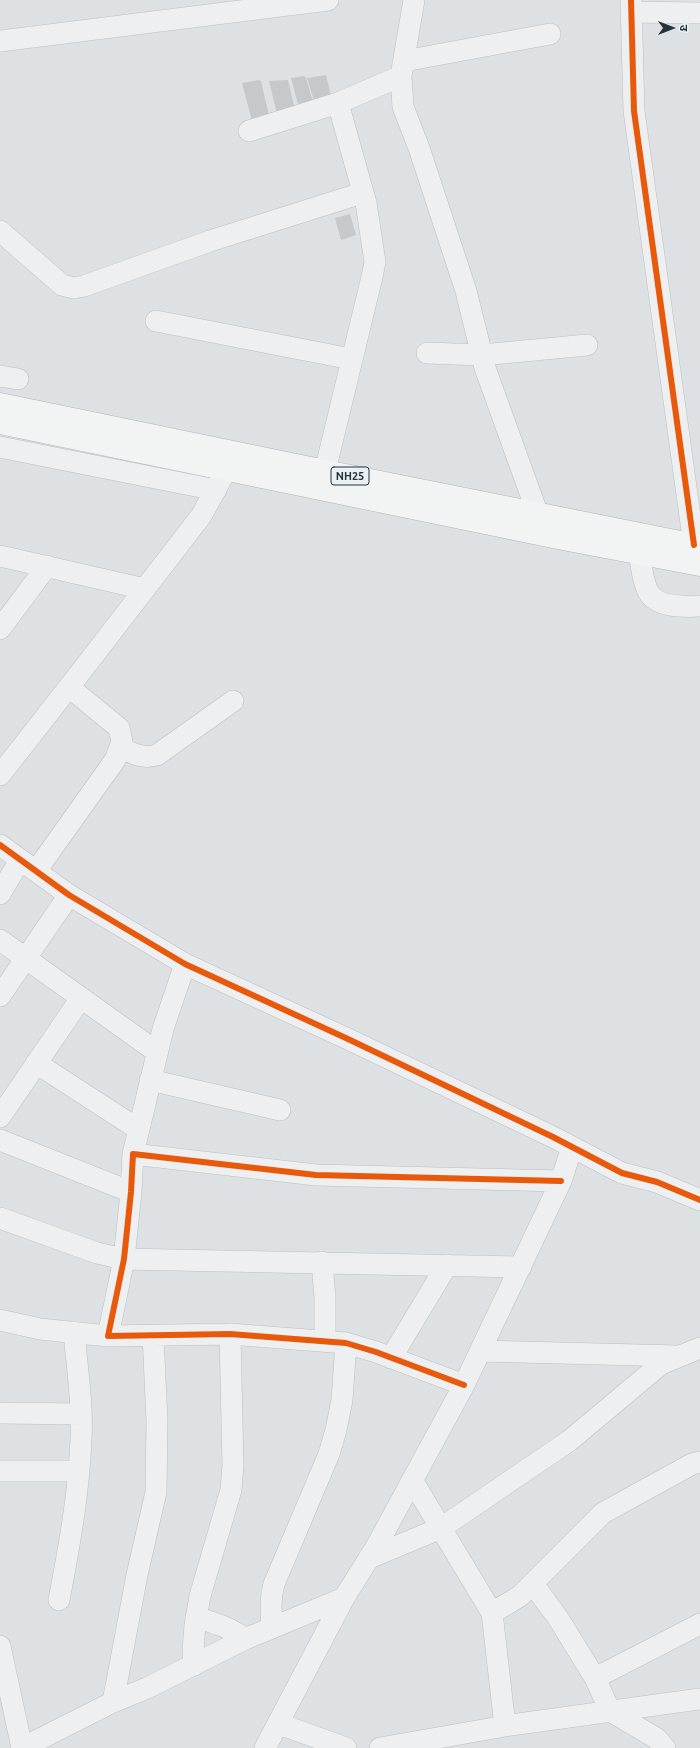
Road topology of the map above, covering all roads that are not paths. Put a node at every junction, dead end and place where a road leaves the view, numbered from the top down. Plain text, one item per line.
1 (328, 0) edge
2 (414, 0) edge
3 (631, 6) edge
4 (700, 13) edge
5 (550, 34) dead end
6 (0, 41) edge
7 (403, 69) junction
8 (338, 103) junction
9 (249, 131) dead end
10 (362, 192) junction
11 (0, 231) edge
12 (156, 321) dead end
13 (587, 345) dead end
14 (427, 353) dead end
15 (482, 355) junction
16 (351, 359) junction
17 (0, 404) edge
18 (0, 423) edge
19 (0, 447) edge
20 (227, 469) junction
21 (325, 472) junction
22 (216, 490) junction
23 (537, 512) junction
24 (639, 552) junction
25 (698, 552) edge
26 (0, 556) edge
27 (47, 566) junction
28 (145, 589) junction
29 (700, 606) edge
30 (0, 629) edge
31 (69, 687) junction
32 (233, 701) dead end
33 (121, 748) junction
34 (0, 775) edge
35 (0, 845) edge
36 (28, 865) junction
37 (0, 894) edge
38 (69, 894) junction
39 (0, 940) edge
40 (26, 958) junction
41 (185, 964) junction
42 (0, 996) edge
43 (81, 998) junction
44 (157, 1052) junction
45 (36, 1063) junction
46 (150, 1080) junction
47 (280, 1110) dead end
48 (0, 1117) edge
49 (138, 1129) junction
50 (0, 1140) edge
51 (572, 1147) junction
52 (133, 1154) junction
53 (561, 1181) junction
54 (131, 1192) junction
55 (700, 1200) edge
56 (0, 1218) edge
57 (124, 1258) junction
58 (322, 1262) junction
59 (447, 1265) junction
60 (521, 1267) junction
61 (0, 1320) edge
62 (74, 1332) junction
63 (230, 1334) junction
64 (153, 1335) junction
65 (108, 1336) junction
66 (325, 1342) junction
67 (346, 1343) junction
68 (481, 1351) junction
69 (695, 1353) edge
70 (391, 1358) junction
71 (464, 1385) junction
72 (0, 1413) edge
73 (81, 1414) junction
74 (700, 1462) edge
75 (0, 1471) edge
76 (79, 1471) junction
77 (412, 1480) junction
78 (441, 1528) junction
79 (369, 1558) junction
80 (533, 1584) junction
81 (344, 1598) junction
82 (59, 1600) dead end
83 (492, 1613) junction
84 (196, 1617) junction
85 (700, 1624) edge
86 (272, 1627) junction
87 (245, 1639) junction
88 (0, 1646) edge
89 (194, 1665) junction
90 (595, 1678) junction
91 (700, 1699) edge
92 (113, 1702) junction
93 (610, 1711) junction
94 (279, 1724) junction
95 (505, 1726) junction
96 (22, 1748) edge
97 (265, 1748) edge
98 (346, 1748) edge
99 (380, 1748) edge
100 (665, 1748) edge

1 - 6 street
2 - 7 street
3 - 4 street
3 - 25 street
5 - 7 street
7 - 8 street
7 - 15 street
8 - 9 street
8 - 10 street
10 - 11 street
10 - 16 street
12 - 16 street
13 - 15 street
14 - 15 street
15 - 23 street
16 - 21 street
17 - 21 highway, NH25
18 - 20 highway, NH25
19 - 22 street
20 - 22 street
20 - 24 highway, NH25
21 - 23 highway, NH25
22 - 28 street
23 - 25 highway, NH25
24 - 25 highway, NH25
24 - 29 street
26 - 27 street
27 - 28 street
27 - 30 street
28 - 31 street
31 - 33 street
31 - 34 street
32 - 33 street
33 - 36 street
35 - 36 street
36 - 37 street
36 - 38 street
38 - 40 street
38 - 41 street
39 - 40 street
40 - 42 street
40 - 43 street
41 - 44 street
41 - 51 street
43 - 44 street
43 - 45 street
44 - 46 street
45 - 48 street
45 - 49 street
46 - 47 street
46 - 49 street
49 - 52 street
50 - 54 street
51 - 53 street
51 - 55 street
52 - 53 street
52 - 54 street
53 - 60 street
54 - 57 street
56 - 57 street
57 - 58 street
57 - 65 street
58 - 59 street
58 - 66 street
59 - 60 street
59 - 70 street
60 - 68 street
61 - 62 street
62 - 65 street
62 - 73 street
63 - 64 street
63 - 66 street
63 - 84 street
64 - 65 street
64 - 92 street
66 - 67 street
67 - 70 street
67 - 86 street
68 - 69 street
68 - 71 street
69 - 78 street
70 - 71 street
71 - 77 street
72 - 73 street
73 - 76 street
74 - 80 street
75 - 76 street
76 - 82 street
77 - 78 street
77 - 79 street
78 - 79 street
78 - 83 street
79 - 81 street
80 - 83 street
80 - 90 street
81 - 86 street
81 - 94 street
83 - 95 street
84 - 87 street
84 - 89 street
85 - 90 street
86 - 87 street
87 - 89 street
88 - 96 street
89 - 92 street
90 - 93 street
91 - 93 street
92 - 96 street
93 - 95 street
93 - 100 street
94 - 97 street
94 - 98 street
95 - 99 street

